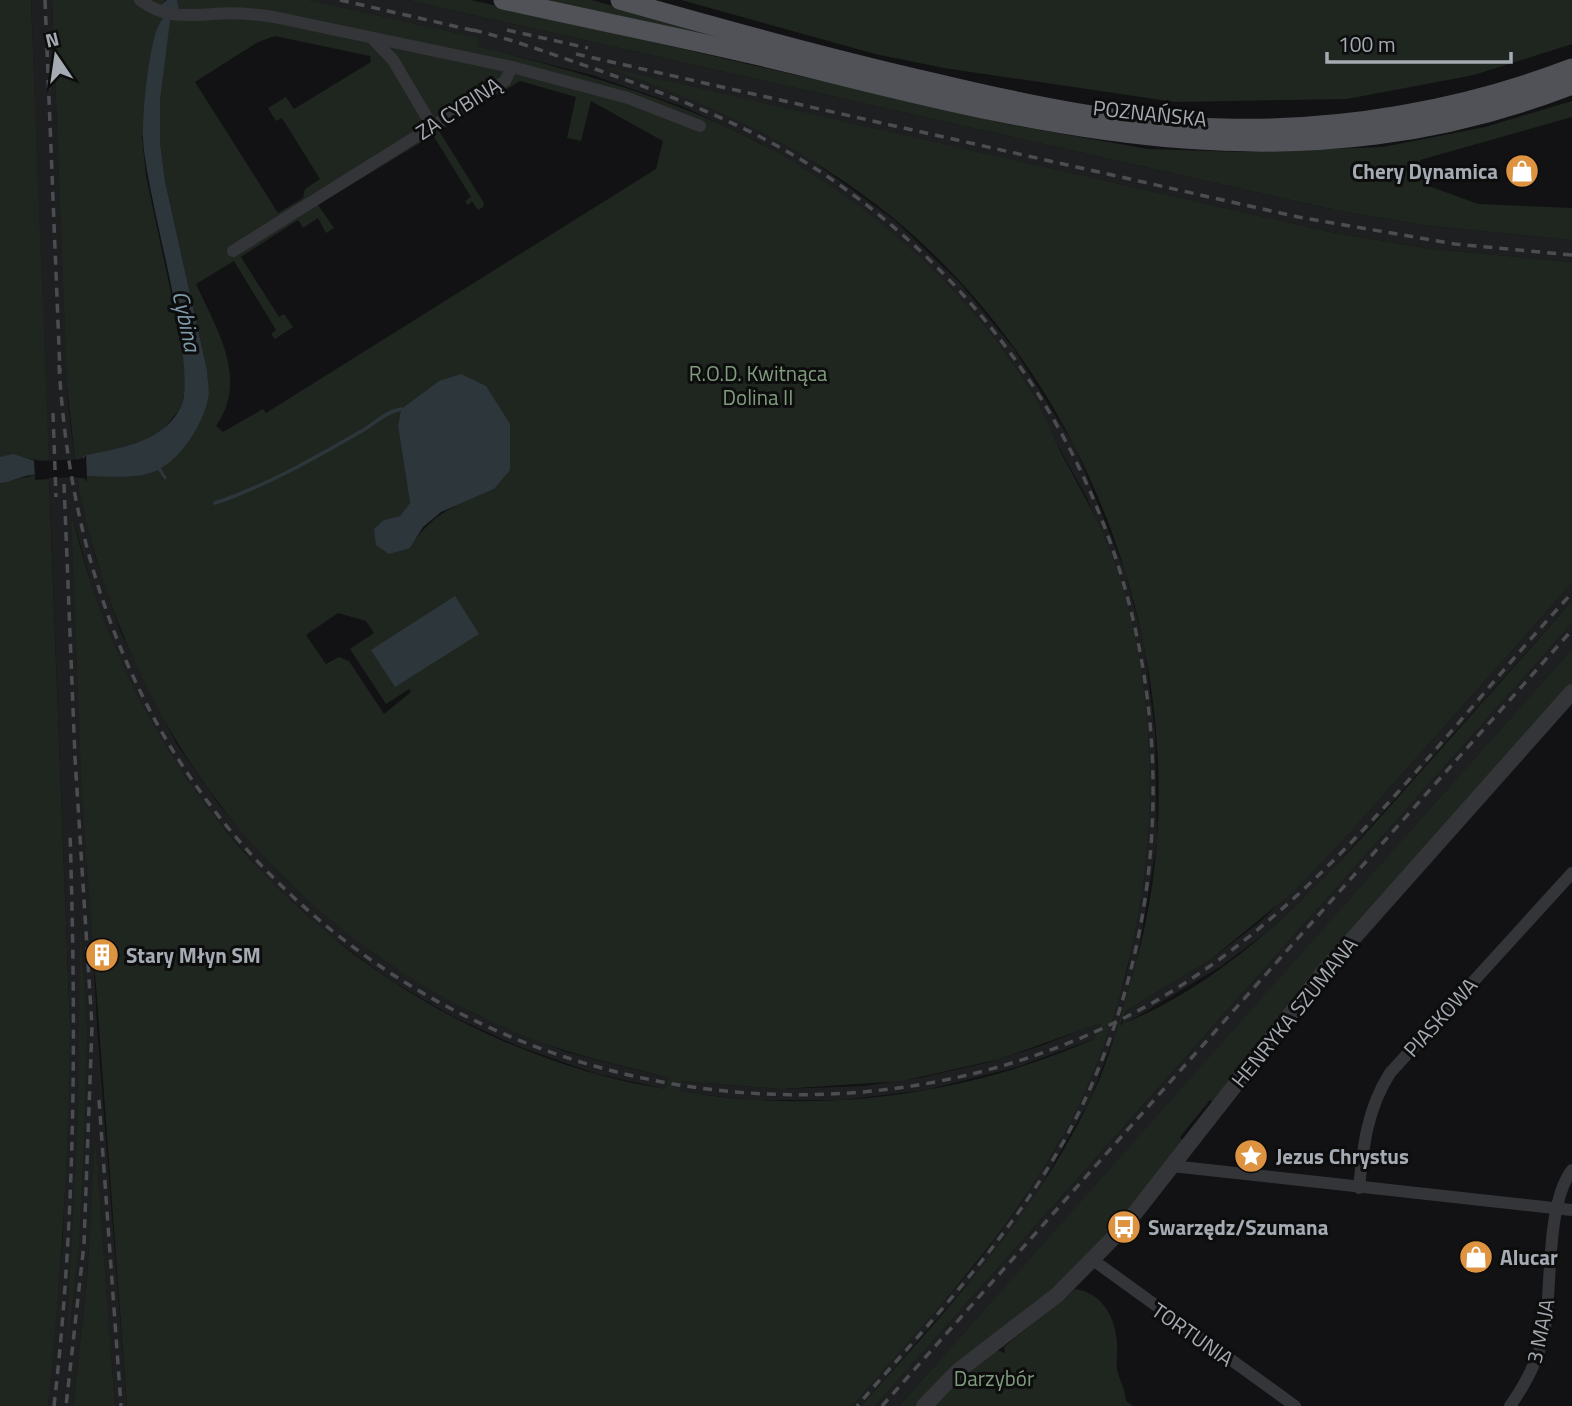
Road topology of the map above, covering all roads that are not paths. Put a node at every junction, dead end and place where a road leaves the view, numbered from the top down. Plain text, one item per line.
1 (140, 0) edge
2 (503, 0) edge
3 (620, 0) edge
4 (373, 39) junction
5 (726, 40) junction
6 (512, 67) junction
7 (1572, 68) edge
8 (1572, 85) edge
9 (432, 126) junction
10 (701, 126) dead end
11 (233, 251) dead end
12 (1572, 692) edge
13 (1572, 873) edge
14 (1172, 1166) junction
15 (1572, 1170) edge
16 (1359, 1188) junction
17 (1557, 1209) junction
18 (1572, 1210) edge
19 (1093, 1260) junction
20 (924, 1406) edge
21 (1295, 1406) edge
22 (1510, 1406) edge

1 - 4 street
2 - 5 main road
3 - 5 main road
4 - 6 street
4 - 9 street
5 - 7 main road, POZNAŃSKA
5 - 8 main road, POZNAŃSKA
6 - 9 street, ZA CYBINĄ
6 - 10 street, ZA CYBINĄ
9 - 11 street, ZA CYBINĄ
12 - 14 street, HENRYKA SZUMANA
13 - 16 street, PIASKOWA
14 - 16 street
14 - 19 street, HENRYKA SZUMANA
15 - 17 street, 3 MAJA
16 - 17 street
17 - 18 street
17 - 22 street, 3 MAJA
19 - 20 street, HENRYKA SZUMANA
19 - 21 street, TORTUNIA

